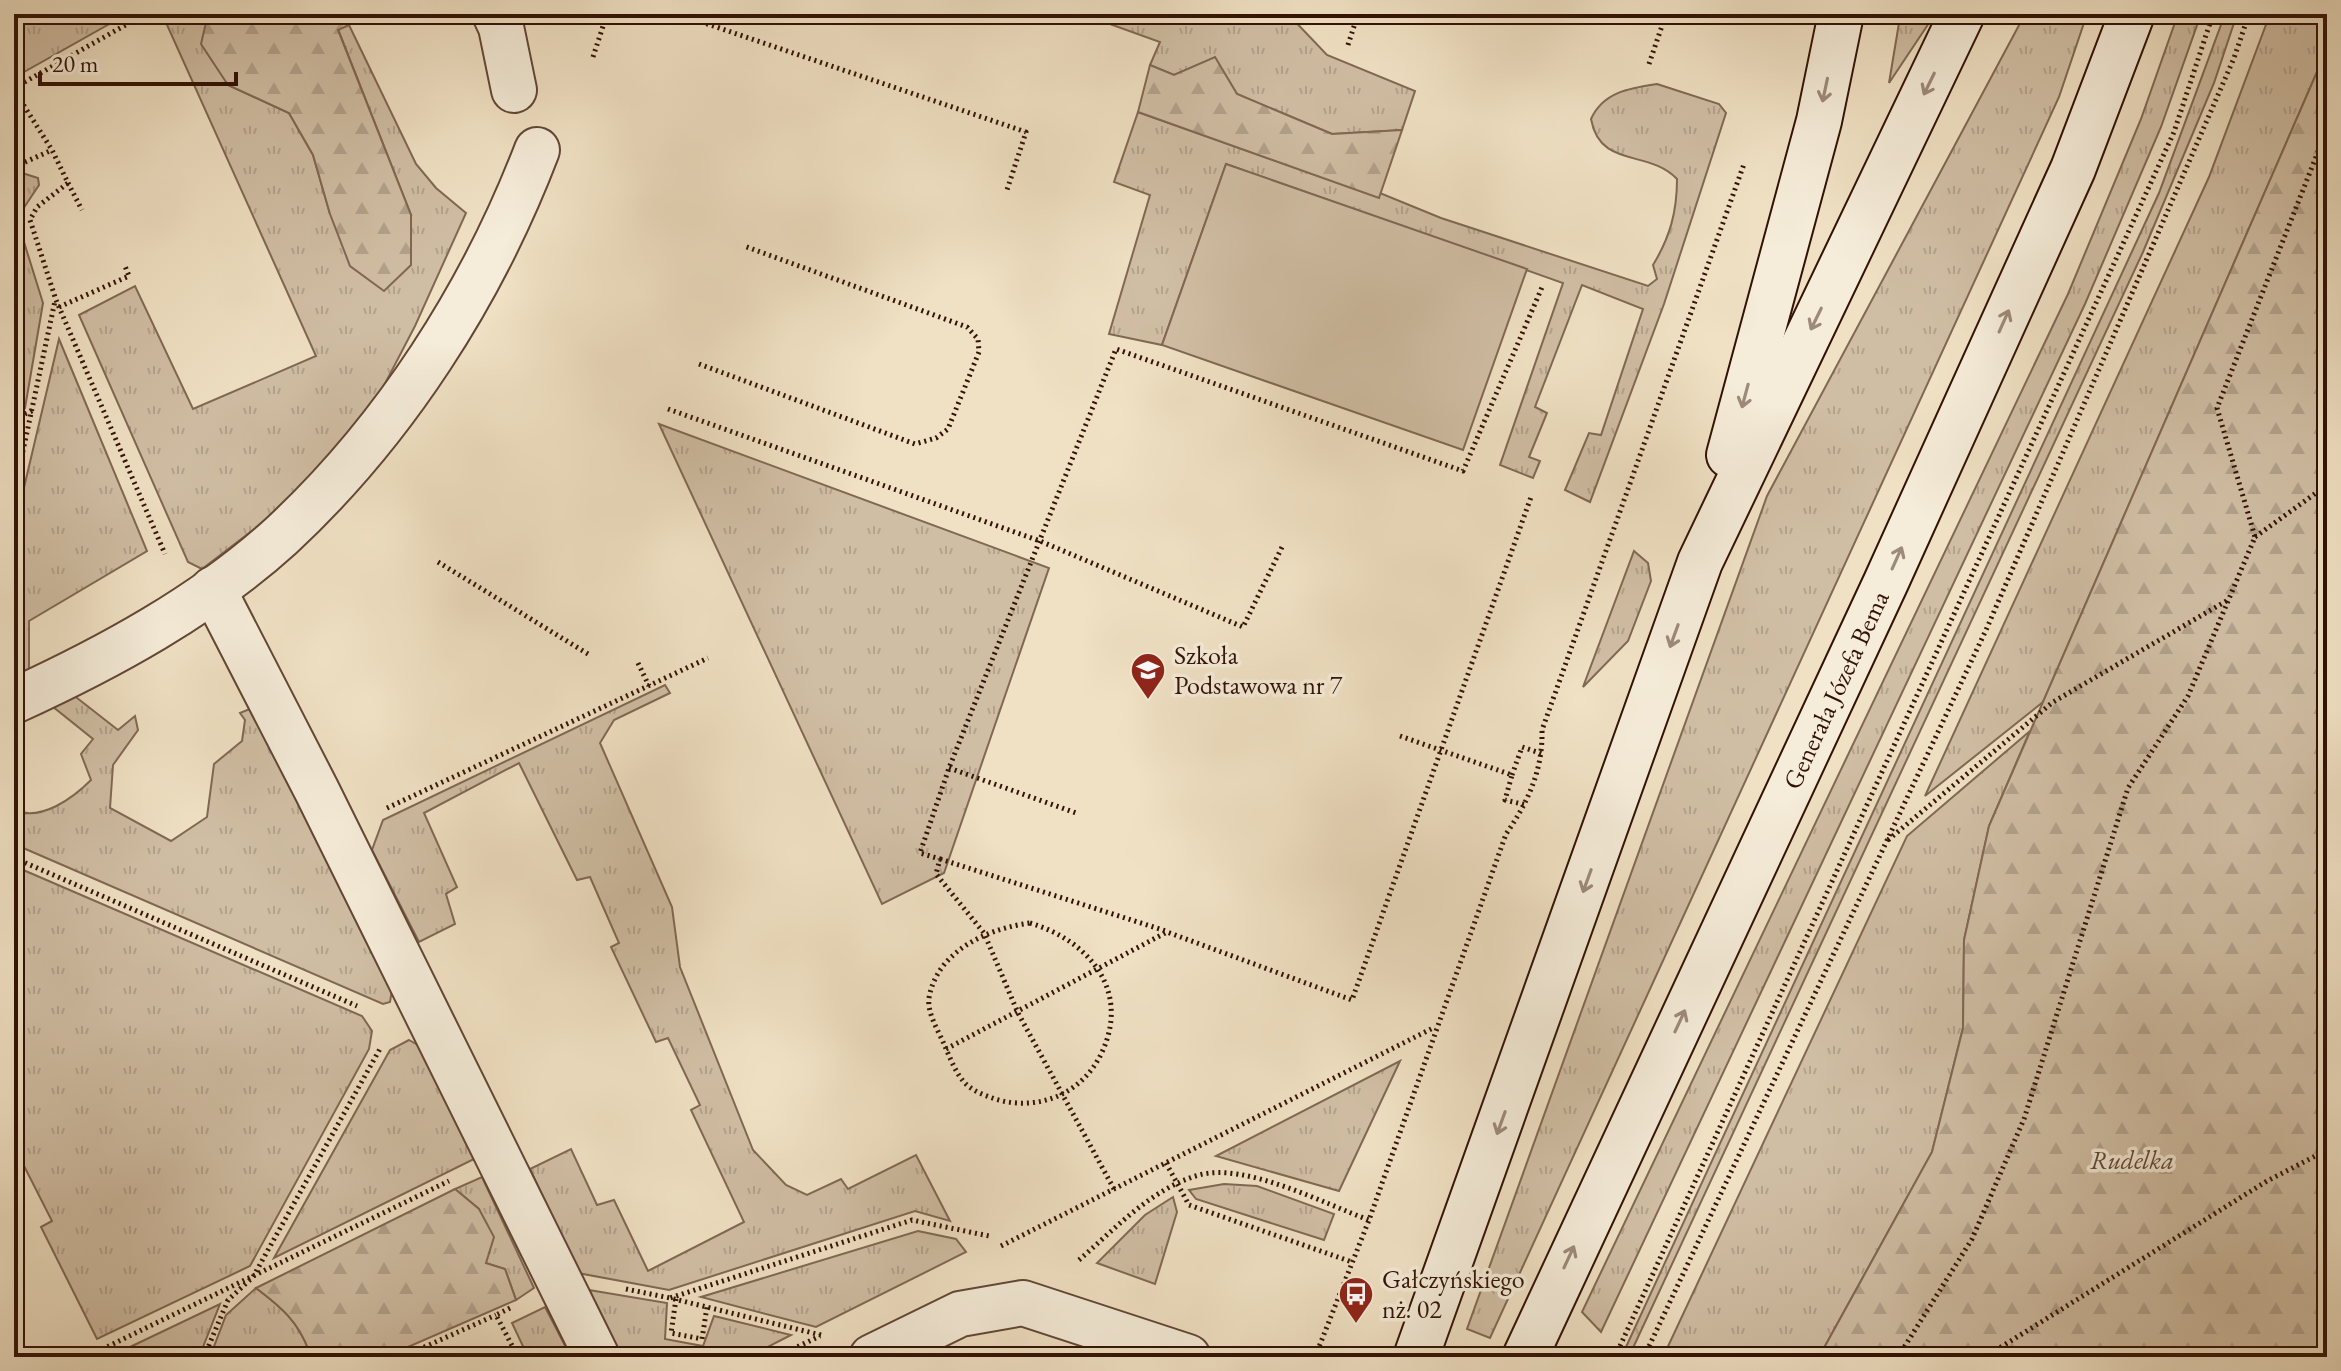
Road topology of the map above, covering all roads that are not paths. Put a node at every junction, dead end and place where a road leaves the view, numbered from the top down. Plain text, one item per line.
1 (495, 14) edge
2 (1841, 14) edge
3 (1962, 14) edge
4 (2132, 14) edge
5 (514, 90) dead end
6 (537, 150) dead end
7 (1700, 562) junction
8 (200, 598) junction
9 (14, 701) edge
10 (596, 1355) edge
11 (872, 1357) edge
12 (1188, 1357) edge
13 (1416, 1357) edge
14 (1525, 1357) edge

1 - 5 main road
2 -> 7 main road
3 -> 7 main road
14 -> 4 main road, Generała Józefa Bema
6 - 8 main road
7 -> 13 main road
8 - 9 main road
8 - 10 main road
11 - 12 main road

